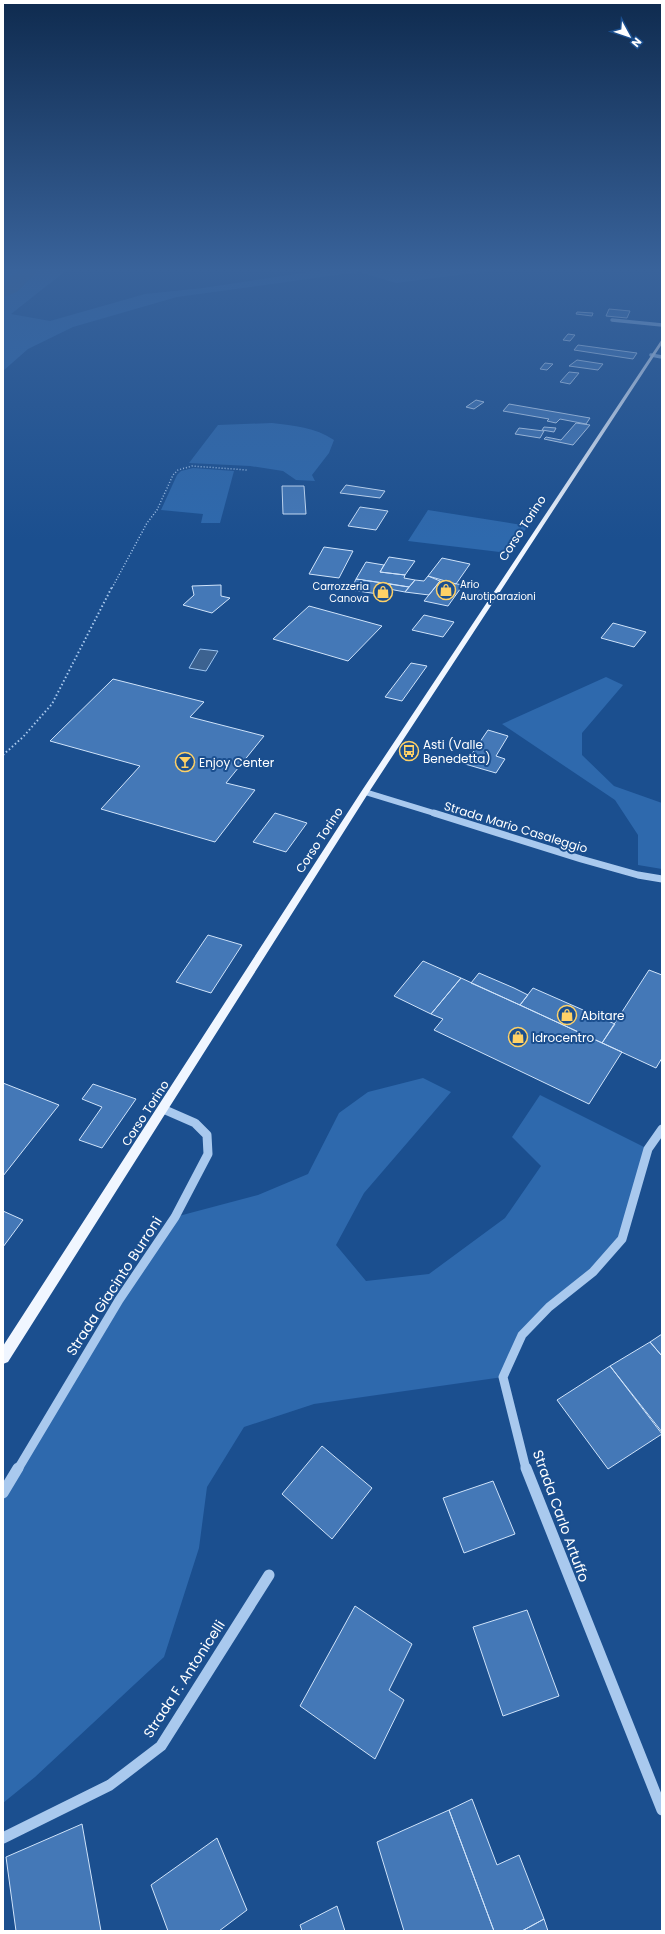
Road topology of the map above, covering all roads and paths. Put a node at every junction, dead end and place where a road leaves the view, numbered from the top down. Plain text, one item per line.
1 (648, 359) edge
2 (247, 470) dead end
3 (3, 756) edge
4 (365, 792) junction
5 (662, 879) edge
6 (163, 1109) junction
7 (662, 1129) edge
8 (3, 1358) edge
9 (3, 1493) edge
10 (269, 1575) dead end
11 (662, 1810) edge
12 (3, 1838) edge

1 - 4 main road, Corso Torino
2 - 3 path
4 - 5 street, Strada Mario Casaleggio
4 - 6 main road, Corso Torino
6 - 8 main road, Corso Torino
6 - 9 street, Strada Giacinto Burroni
7 - 11 street, Strada Carlo Artuffo
10 - 12 street, Strada F. Antonicelli

